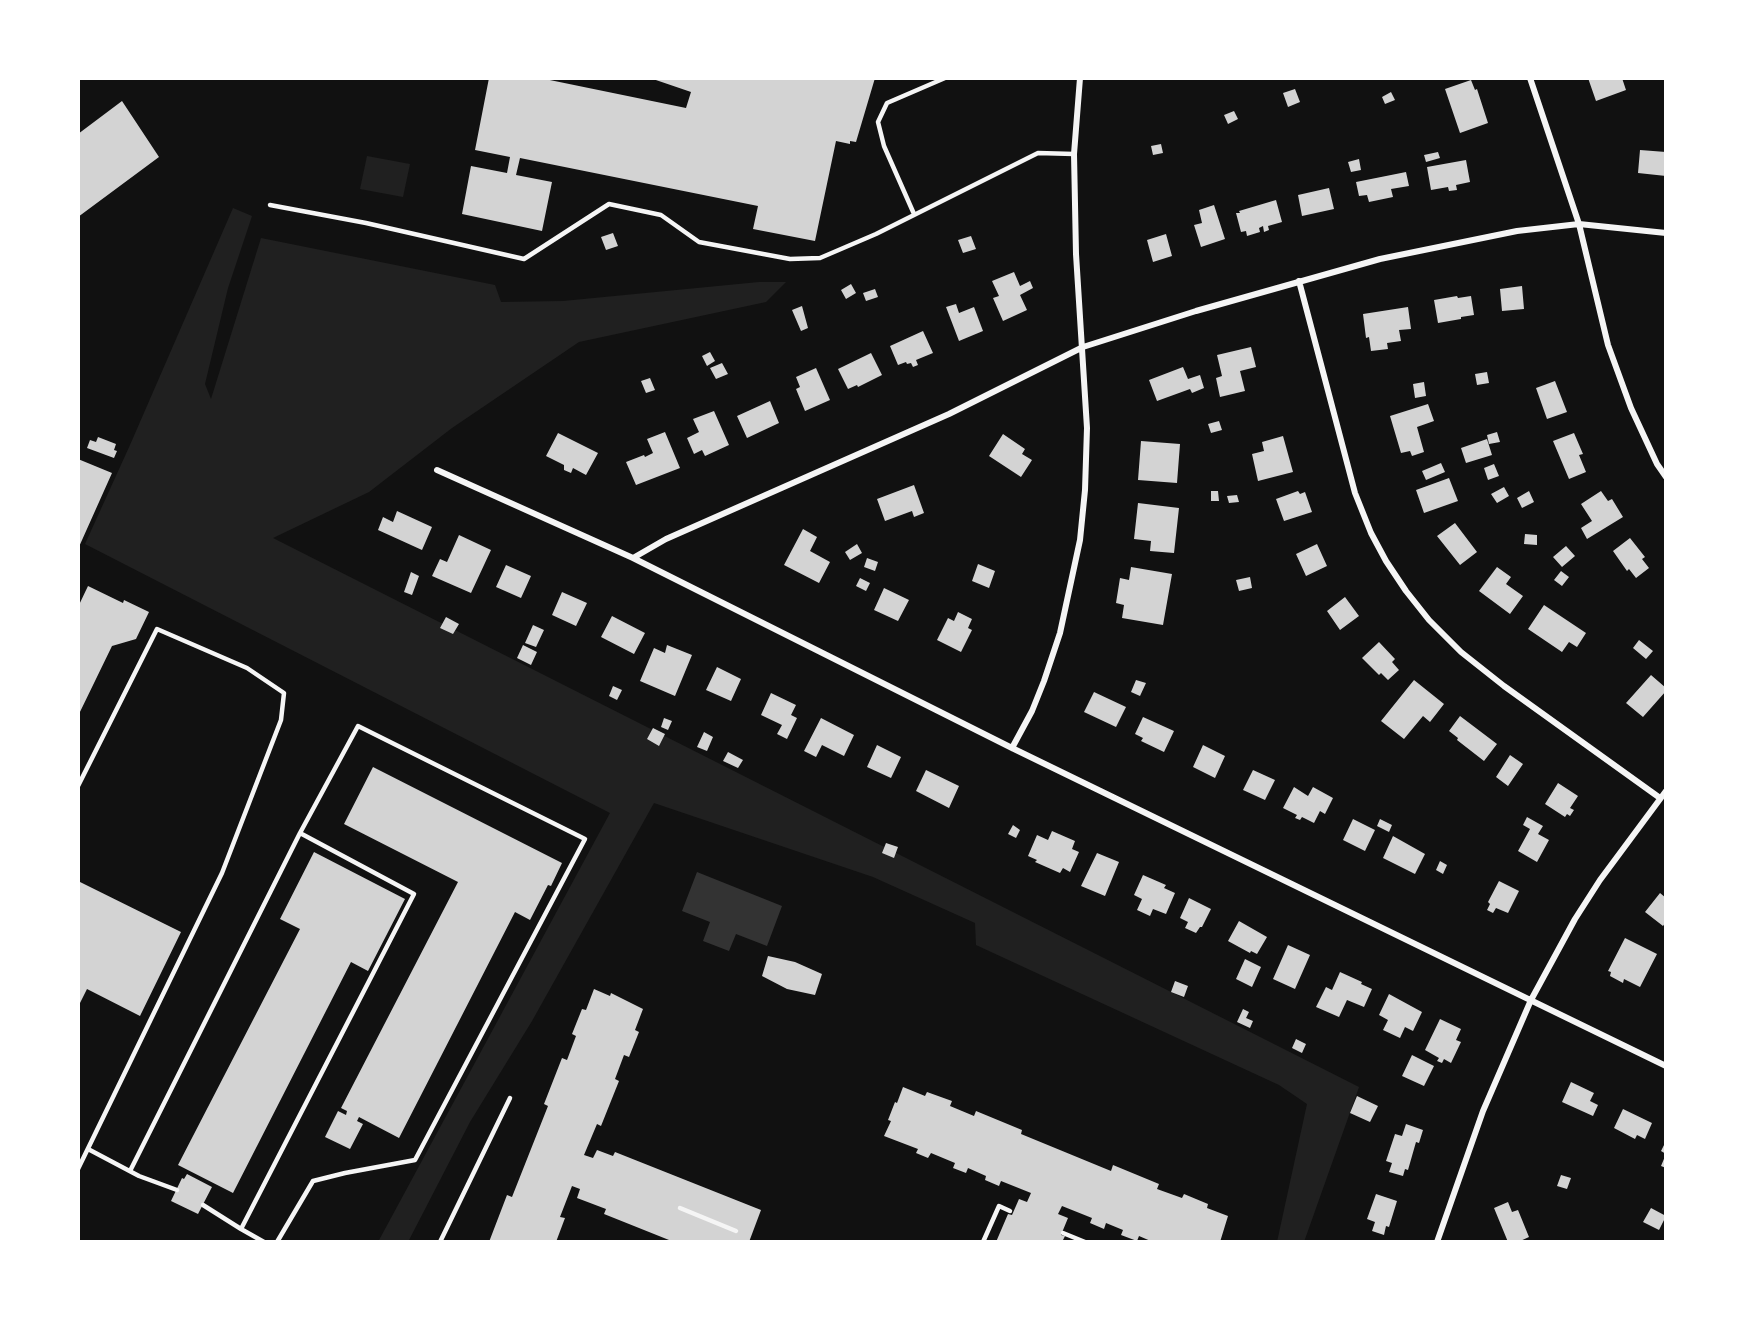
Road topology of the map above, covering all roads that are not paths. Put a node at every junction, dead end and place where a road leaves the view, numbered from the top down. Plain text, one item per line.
1 (945, 78) edge
2 (1080, 78) edge
3 (1530, 78) edge
4 (1074, 154) junction
5 (270, 205) dead end
6 (914, 214) junction
7 (1579, 224) junction
8 (1666, 233) edge
9 (1299, 281) junction
10 (1083, 347) junction
11 (437, 470) dead end
12 (1666, 477) edge
13 (633, 558) junction
14 (1012, 748) junction
15 (78, 786) edge
16 (1666, 791) edge
17 (1660, 798) junction
18 (300, 833) junction
19 (1531, 1000) junction
20 (1666, 1066) edge
21 (510, 1098) dead end
22 (88, 1149) junction
23 (78, 1169) edge
24 (130, 1171) junction
25 (177, 1190) dead end
26 (203, 1205) dead end
27 (680, 1208) dead end
28 (1010, 1210) dead end
29 (241, 1229) junction
30 (736, 1231) dead end
31 (1063, 1233) dead end
32 (264, 1242) edge
33 (277, 1242) edge
34 (440, 1242) edge
35 (983, 1242) edge
36 (1085, 1242) edge
37 (1437, 1242) edge

1 - 6 lane
2 - 4 street
3 - 7 street
4 - 6 lane
4 - 10 street
5 - 6 lane
7 - 8 street
7 - 9 street
7 - 12 street
9 - 10 street
9 - 17 street
10 - 13 street
10 - 14 street
11 - 13 street
13 - 14 street
14 - 19 street
15 - 22 lane
16 - 17 street
17 - 19 street
18 - 24 lane
18 - 29 lane
18 - 33 lane
19 - 20 street
19 - 37 street
21 - 34 lane
22 - 23 lane
22 - 24 lane
24 - 25 lane
26 - 29 lane
27 - 30 lane
28 - 35 lane
29 - 32 lane
31 - 36 lane

